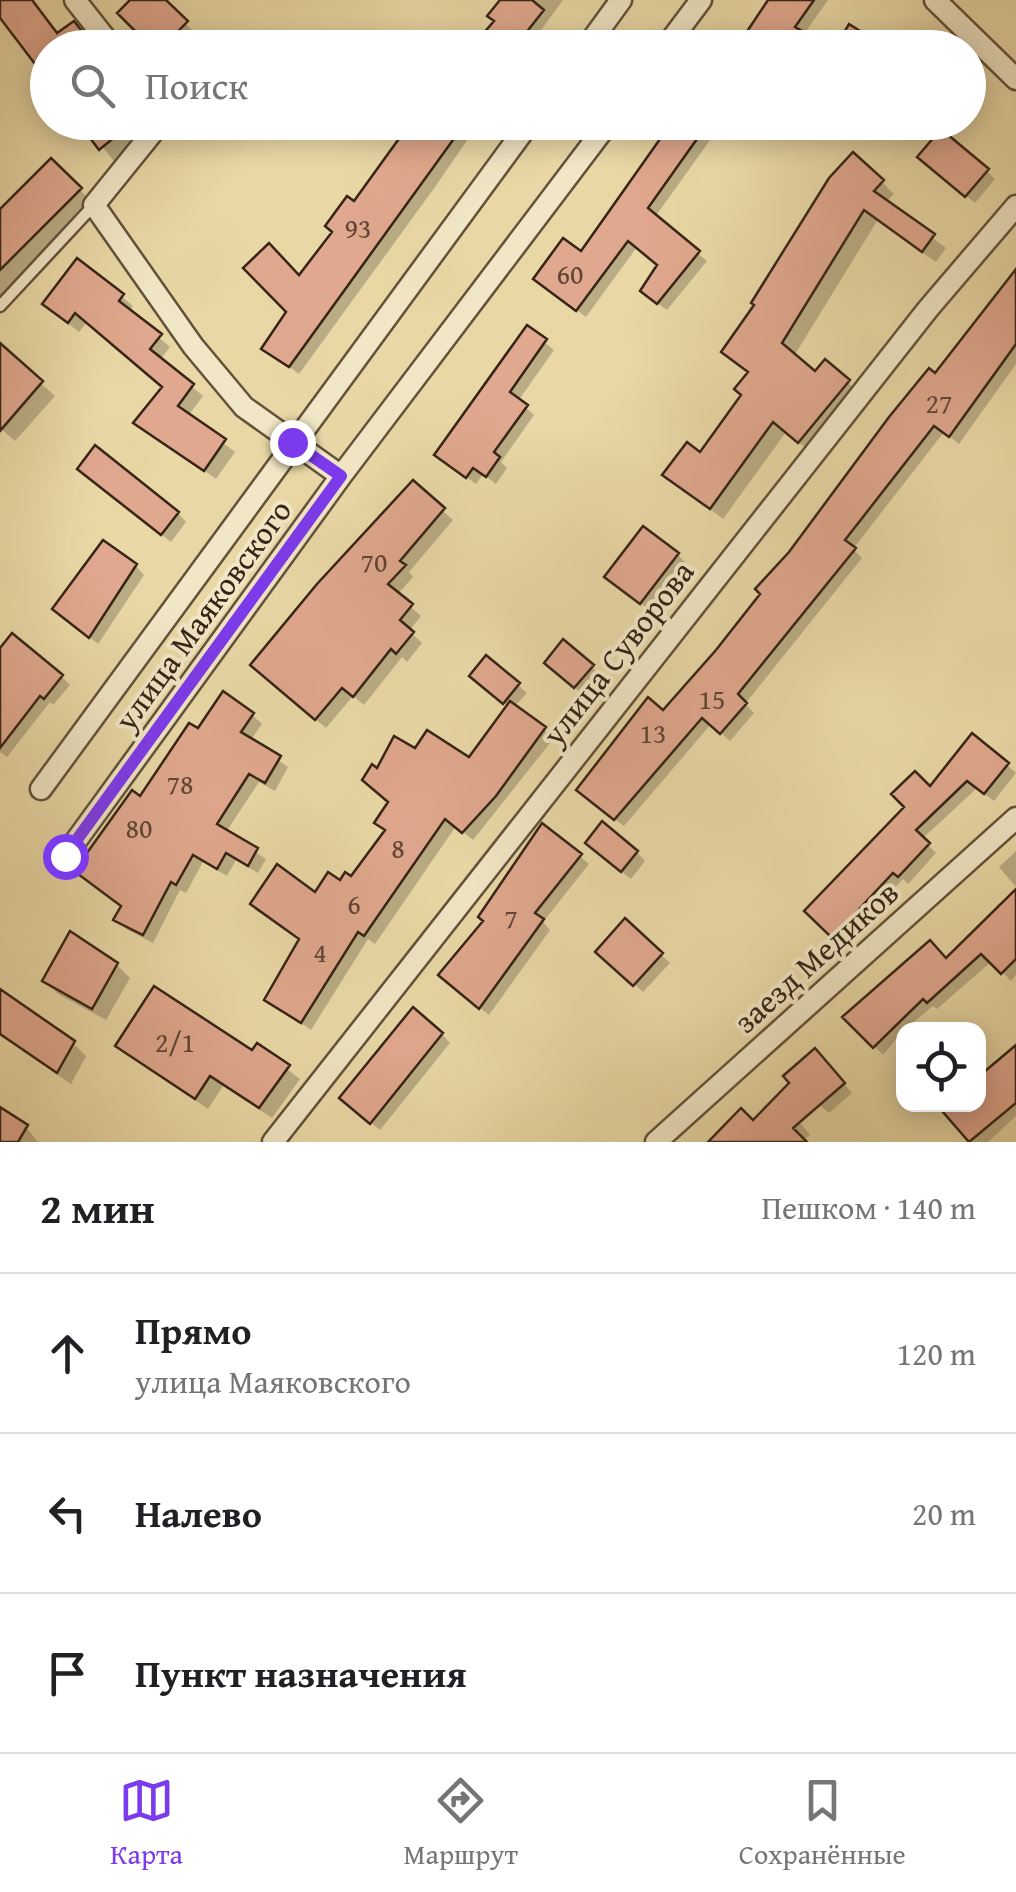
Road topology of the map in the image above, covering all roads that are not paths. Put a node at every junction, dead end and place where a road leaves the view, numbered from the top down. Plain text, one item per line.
1 (75, 0) edge
2 (621, 0) edge
3 (701, 0) edge
4 (935, 0) edge
5 (99, 30) edge
6 (599, 30) edge
7 (678, 30) edge
8 (966, 30) edge
9 (986, 50) edge
10 (1016, 79) edge
11 (146, 140) edge
12 (517, 140) edge
13 (595, 140) edge
14 (94, 205) junction
15 (1016, 206) edge
16 (0, 306) edge
17 (292, 442) junction
18 (341, 476) junction
19 (40, 789) dead end
20 (1016, 818) edge
21 (65, 856) dead end
22 (272, 1142) edge
23 (656, 1142) edge

1 - 5 street
2 - 6 street
3 - 7 street
4 - 8 street
9 - 10 street
11 - 14 street
12 - 17 street, улица Маяковского
13 - 18 street, улица Маяковского
14 - 16 lane
14 - 17 street
15 - 22 street, улица Суворова
17 - 18 street
17 - 19 street, улица Маяковского
18 - 21 street, улица Маяковского
20 - 23 street, заезд Медиков

